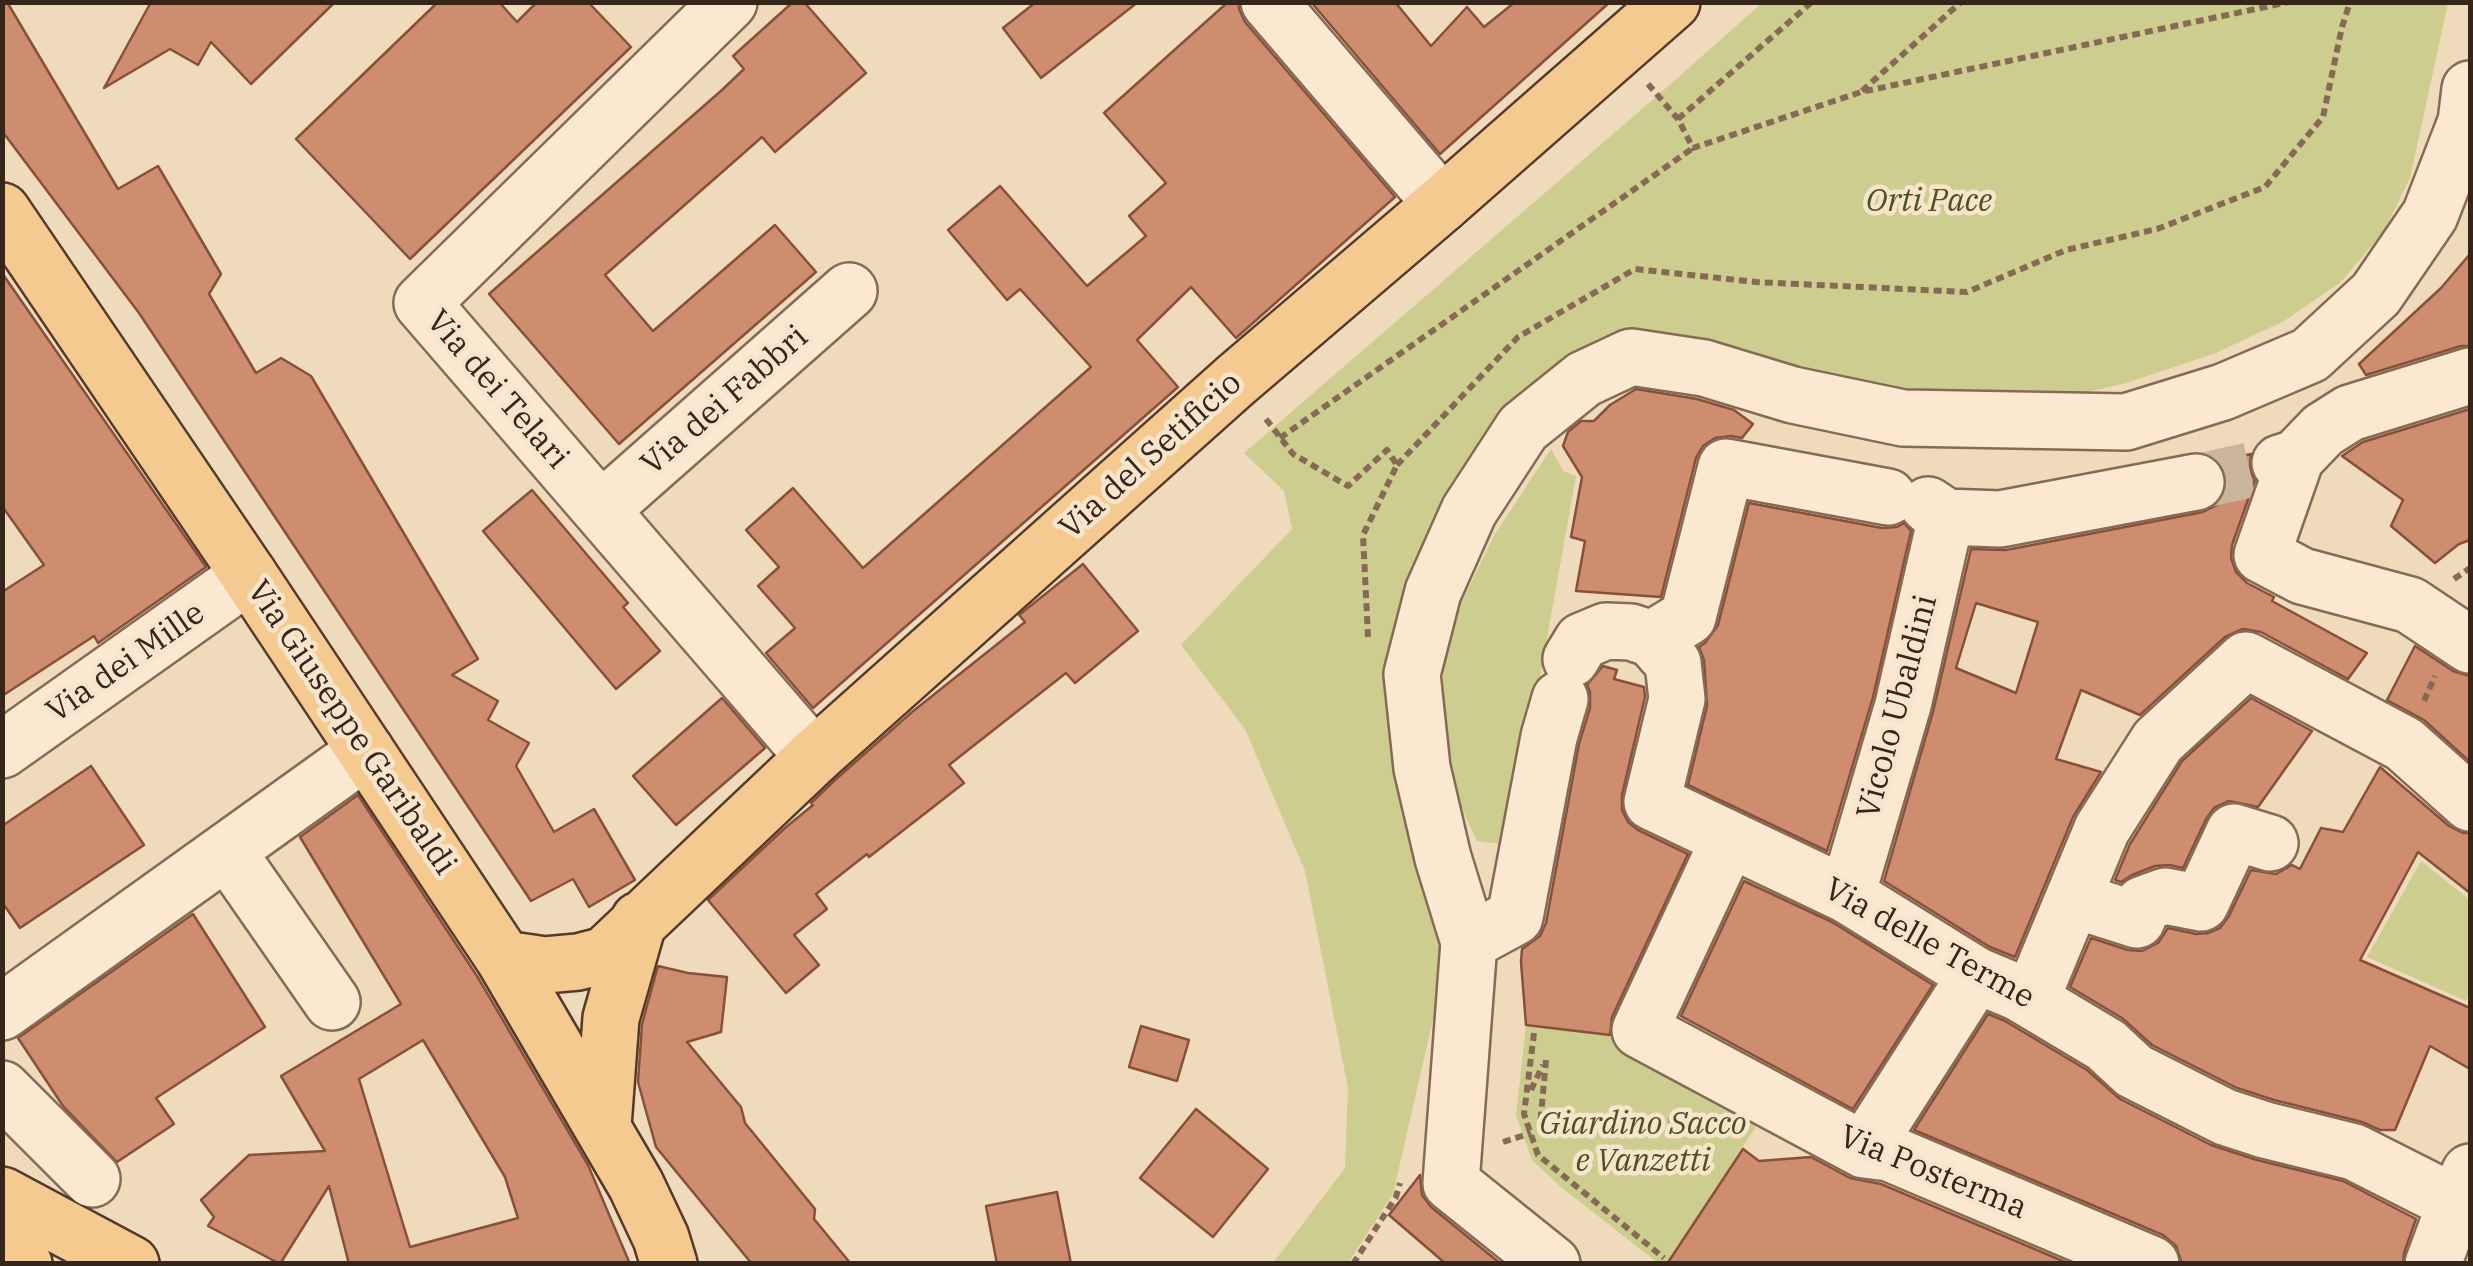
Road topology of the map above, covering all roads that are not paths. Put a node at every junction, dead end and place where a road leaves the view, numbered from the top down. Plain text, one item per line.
1 (729, 2) edge
2 (1269, 2) edge
3 (1672, 2) edge
4 (2470, 89) edge
5 (1442, 204) junction
6 (2, 211) edge
7 (849, 291) dead end
8 (2470, 376) edge
9 (2196, 482) tunnel mouth
10 (1921, 506) junction
11 (600, 510) junction
12 (249, 575) junction
13 (2444, 628) edge
14 (1652, 638) junction
15 (2, 750) edge
16 (366, 751) junction
17 (814, 757) junction
18 (2470, 803) edge
19 (1728, 839) junction
20 (2270, 843) dead end
21 (227, 851) junction
22 (1847, 896) junction
23 (2074, 900) junction
24 (640, 920) junction
25 (1469, 942) junction
26 (504, 959) junction
27 (1976, 975) junction
28 (2031, 1000) junction
29 (332, 1002) dead end
30 (2, 1012) edge
31 (2, 1089) edge
32 (603, 1126) junction
33 (1864, 1150) junction
34 (92, 1178) dead end
35 (2, 1195) edge
36 (2460, 1195) edge
37 (2, 1252) edge
38 (24, 1264) edge
39 (130, 1264) edge
40 (669, 1264) edge
41 (1552, 1264) edge
42 (2151, 1264) edge
43 (2433, 1264) edge

1 - 11 street, Via dei Telari
2 - 5 street
3 - 5 main road, Via del Setificio
4 - 25 street
5 - 17 main road, Via del Setificio
6 - 12 main road, Via Giuseppe Garibaldi
7 - 11 street, Via dei Fabbri
8 - 13 street
9 - 10 street
10 - 14 street
10 - 22 street, Vicolo Ubaldini
11 - 17 street, Via dei Telari
12 - 15 street, Via dei Mille
12 - 16 main road, Via Giuseppe Garibaldi
14 - 19 street, Via delle Terme
14 - 25 street
16 - 21 street
16 - 26 main road, Via Giuseppe Garibaldi
17 - 24 main road, Via del Setificio
18 - 23 street
19 - 22 street, Via delle Terme
19 - 33 street, Via Posterma
20 - 23 street
21 - 29 street
21 - 30 street
22 - 27 street, Via delle Terme
23 - 28 street
24 - 26 main road, Via del Setificio
24 - 32 main road
25 - 41 street
26 - 32 main road, Via Giuseppe Garibaldi
27 - 28 street, Via delle Terme
27 - 33 street
28 - 36 street, Via delle Terme
31 - 34 street
32 - 40 main road, Via Giuseppe Garibaldi
33 - 42 street, Via Posterma
35 - 39 main road
36 - 43 street
37 - 38 main road

